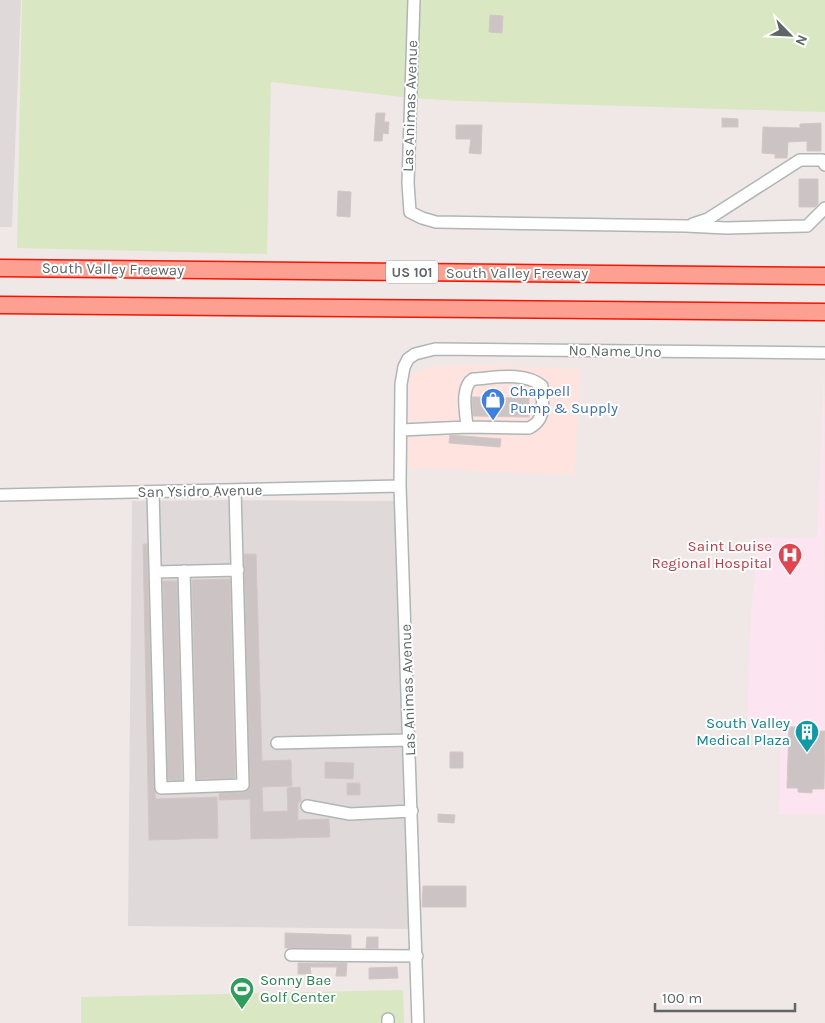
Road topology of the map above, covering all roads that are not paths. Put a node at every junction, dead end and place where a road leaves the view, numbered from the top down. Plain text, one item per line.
1 (414, 0) edge
2 (825, 165) edge
3 (825, 208) edge
4 (686, 226) junction
5 (0, 268) edge
6 (825, 276) edge
7 (0, 305) edge
8 (825, 312) edge
9 (825, 353) edge
10 (408, 359) joint
11 (467, 427) junction
12 (401, 430) junction
13 (400, 486) junction
14 (235, 490) junction
15 (153, 492) junction
16 (0, 495) edge
17 (238, 570) junction
18 (184, 571) junction
19 (155, 572) junction
20 (409, 740) junction
21 (277, 743) dead end
22 (190, 787) junction
23 (307, 806) dead end
24 (412, 810) junction
25 (291, 956) dead end
26 (417, 956) junction
27 (418, 1023) edge

1 - 4 street, Las Animas Avenue
2 - 4 street
3 - 4 street
5 - 6 highway, South Valley Freeway / US 101
7 - 8 highway
9 - 10 street, No Name Uno
10 - 12 street, Las Animas Avenue
11 - 11 street
11 - 12 street
12 - 13 street, Las Animas Avenue
13 - 14 street, San Ysidro Avenue
13 - 20 street, Las Animas Avenue
14 - 15 street, San Ysidro Avenue
14 - 17 street
15 - 16 street, San Ysidro Avenue
15 - 19 street
17 - 18 street
17 - 22 street
18 - 19 street
18 - 22 street
19 - 22 street
20 - 21 street
20 - 24 street, Las Animas Avenue
23 - 24 street
24 - 26 street, Las Animas Avenue
25 - 26 street
26 - 27 street, Las Animas Avenue

